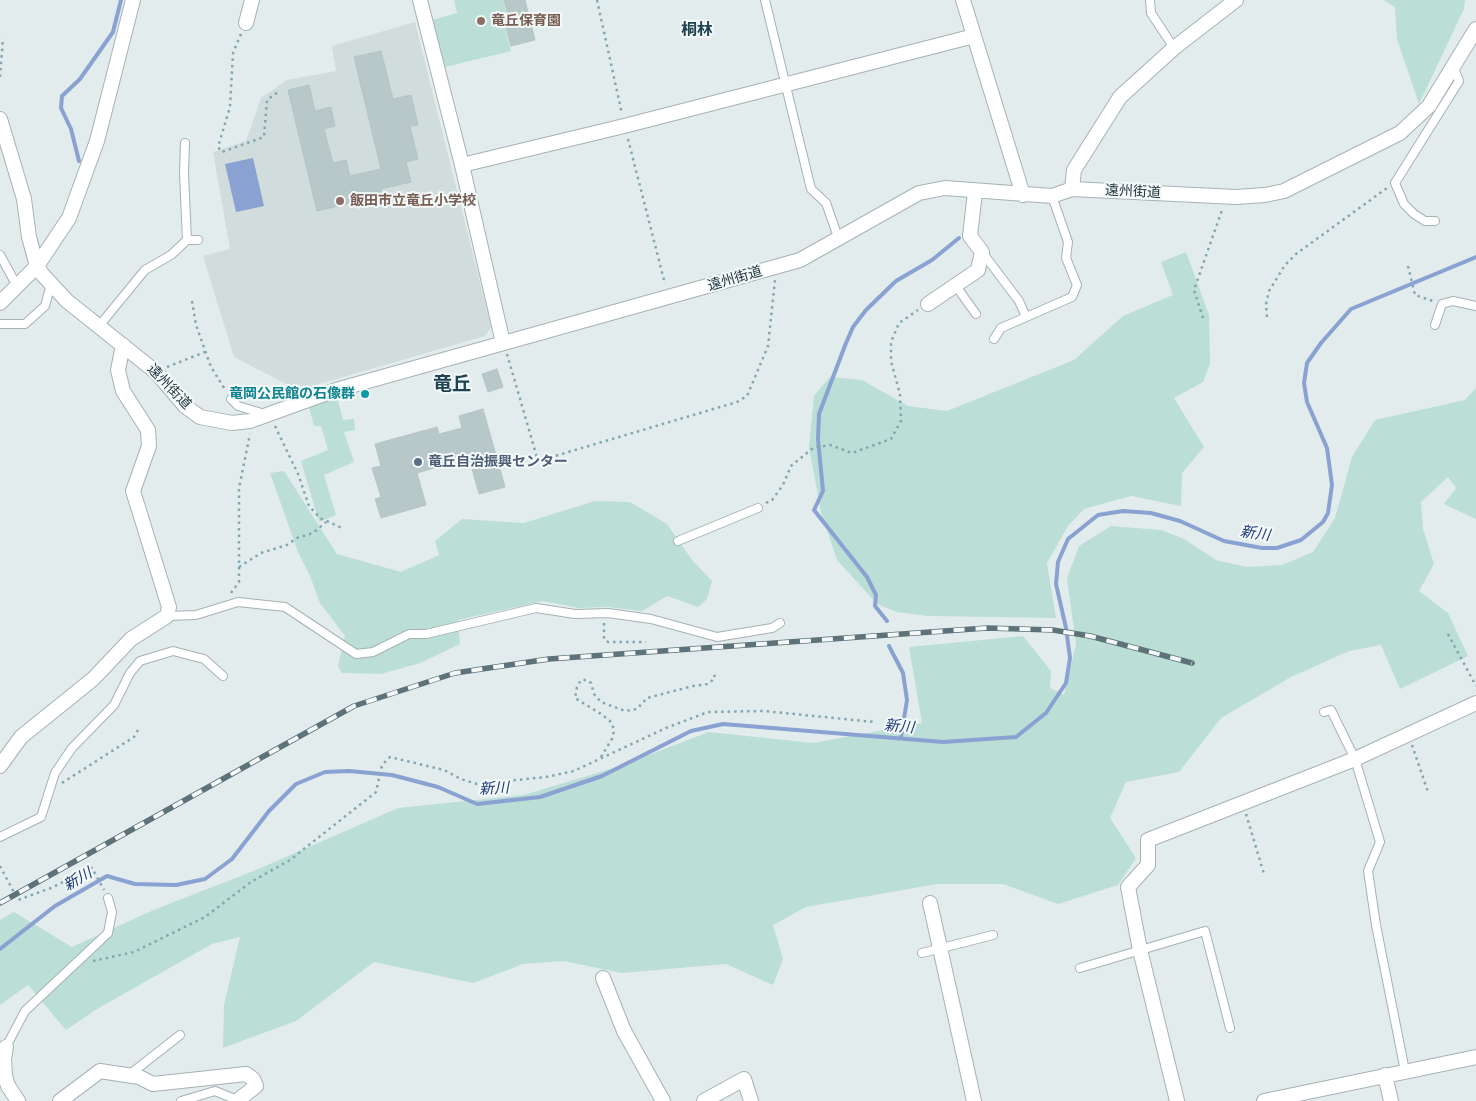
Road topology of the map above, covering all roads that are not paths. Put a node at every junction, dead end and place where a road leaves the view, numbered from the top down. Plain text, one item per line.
1 (133, 0) edge
2 (252, 0) edge
3 (420, 0) edge
4 (765, 0) edge
5 (963, 0) edge
6 (1150, 0) edge
7 (1236, 0) edge
8 (246, 23) road end
9 (1476, 29) edge
10 (974, 36) junction
11 (1174, 48) junction
12 (1454, 68) junction
13 (786, 84) junction
14 (0, 119) edge
15 (185, 143) dead end
16 (462, 165) junction
17 (1072, 189) junction
18 (975, 192) junction
19 (1023, 195) junction
20 (1052, 196) junction
21 (1435, 221) dead end
22 (838, 238) junction
23 (187, 240) junction
24 (198, 240) dead end
25 (982, 252) junction
26 (0, 255) edge
27 (37, 266) junction
28 (51, 284) junction
29 (17, 286) junction
30 (956, 286) junction
31 (0, 303) edge
32 (928, 304) road end
33 (1476, 306) edge
34 (976, 314) dead end
35 (1026, 317) junction
36 (0, 324) edge
37 (1435, 325) dead end
38 (100, 326) junction
39 (994, 338) dead end
40 (503, 343) junction
41 (124, 345) junction
42 (231, 399) road end
43 (267, 414) junction
44 (758, 508) road end
45 (678, 541) dead end
46 (167, 616) junction
47 (780, 623) dead end
48 (223, 676) dead end
49 (1476, 702) edge
50 (1324, 712) dead end
51 (1354, 759) junction
52 (0, 766) edge
53 (0, 837) edge
54 (108, 898) dead end
55 (930, 903) dead end
56 (993, 935) dead end
57 (940, 949) junction
58 (1140, 950) junction
59 (922, 953) dead end
60 (1080, 968) dead end
61 (603, 978) dead end
62 (1230, 1028) dead end
63 (180, 1035) dead end
64 (6, 1047) joint
65 (1476, 1056) edge
66 (1405, 1071) junction
67 (1385, 1075) junction
68 (129, 1076) junction
69 (18, 1101) edge
70 (60, 1101) edge
71 (181, 1101) edge
72 (237, 1101) edge
73 (664, 1101) edge
74 (704, 1101) edge
75 (751, 1101) edge
76 (974, 1101) edge
77 (1177, 1101) edge
78 (1264, 1101) edge
79 (1391, 1101) edge

1 - 27 street
2 - 8 street
3 - 16 street
4 - 13 lane
5 - 10 street
6 - 11 lane
7 - 11 street
9 - 12 street, 遠州街道
10 - 13 street
10 - 19 street
11 - 17 street
12 - 17 street, 遠州街道
12 - 21 lane
13 - 16 street
13 - 22 lane
14 - 27 street
15 - 23 lane
16 - 40 street
17 - 20 street, 遠州街道
18 - 19 street, 遠州街道
18 - 22 street, 遠州街道
18 - 25 street
19 - 20 street, 遠州街道
20 - 35 lane
22 - 40 street, 遠州街道
23 - 24 lane
23 - 38 lane
25 - 30 street
25 - 35 lane
26 - 29 lane
27 - 28 street, 遠州街道
27 - 29 street
28 - 36 lane
28 - 38 street, 遠州街道
29 - 31 street
30 - 32 street
30 - 34 lane
33 - 37 lane
35 - 39 lane
38 - 41 street, 遠州街道
40 - 43 street, 遠州街道
41 - 43 street, 遠州街道
41 - 46 street
42 - 43 lane
44 - 45 lane
46 - 47 lane
46 - 52 street
48 - 53 lane
49 - 51 street
50 - 51 lane
51 - 58 street
51 - 66 lane
54 - 64 lane
55 - 57 street
56 - 57 lane
57 - 59 lane
57 - 76 street
58 - 60 lane
58 - 62 lane
58 - 77 street
61 - 73 street
63 - 68 lane
64 - 69 street
65 - 66 street
66 - 67 street
67 - 78 street
67 - 79 street
68 - 70 street
68 - 72 street
71 - 72 lane
74 - 75 street

